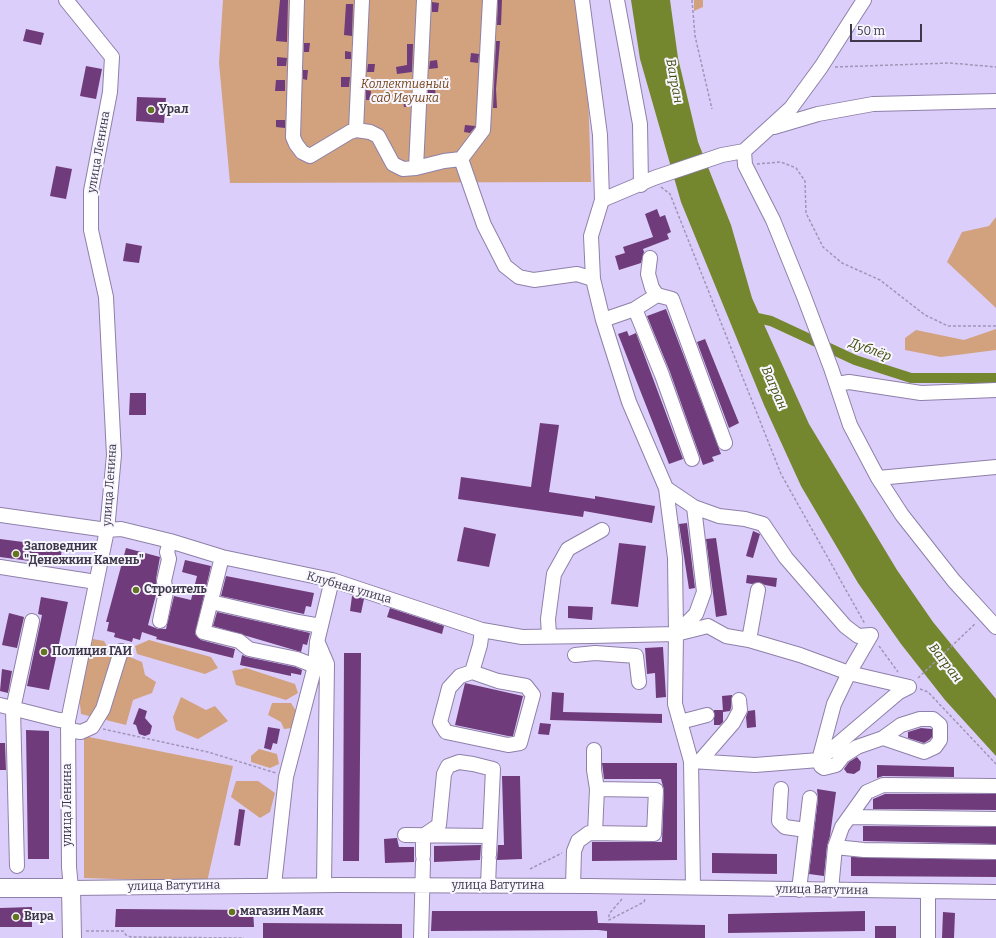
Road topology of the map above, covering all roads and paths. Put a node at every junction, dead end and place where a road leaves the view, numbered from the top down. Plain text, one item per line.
1 (66, 0) edge
2 (297, 0) edge
3 (362, 0) edge
4 (424, 0) edge
5 (490, 0) edge
6 (582, 0) edge
7 (617, 0) edge
8 (692, 0) edge
9 (864, 0) edge
10 (821, 67) junction
11 (996, 67) edge
12 (996, 101) edge
13 (712, 109) dead end
14 (770, 128) junction
15 (356, 130) junction
16 (744, 151) junction
17 (461, 159) junction
18 (745, 165) junction
19 (416, 168) junction
20 (654, 178) junction
21 (641, 184) junction
22 (602, 200) junction
23 (650, 258) dead end
24 (593, 279) junction
25 (657, 295) junction
26 (635, 309) junction
27 (603, 320) junction
28 (996, 326) edge
29 (837, 384) junction
30 (996, 390) edge
31 (725, 443) dead end
32 (692, 459) dead end
33 (996, 467) edge
34 (878, 478) junction
35 (666, 488) junction
36 (694, 507) junction
37 (0, 515) edge
38 (107, 530) junction
39 (602, 530) dead end
40 (170, 541) junction
41 (222, 557) junction
42 (0, 567) edge
43 (332, 580) junction
44 (96, 582) junction
45 (758, 590) dead end
46 (211, 602) junction
47 (32, 621) dead end
48 (160, 621) dead end
49 (321, 626) junction
50 (996, 627) edge
51 (970, 628) dead end
52 (482, 630) junction
53 (676, 634) junction
54 (549, 635) junction
55 (871, 635) junction
56 (591, 636) junction
57 (749, 640) junction
58 (318, 642) junction
59 (121, 651) dead end
60 (595, 653) junction
61 (575, 655) dead end
62 (314, 666) junction
63 (472, 672) junction
64 (849, 673) junction
65 (639, 682) dead end
66 (909, 687) junction
67 (739, 700) dead end
68 (7, 707) edge
69 (707, 715) dead end
70 (680, 722) junction
71 (68, 726) junction
72 (92, 727) junction
73 (883, 738) dead end
74 (594, 750) dead end
75 (819, 760) junction
76 (695, 761) junction
77 (996, 764) edge
78 (286, 777) junction
79 (996, 786) edge
80 (597, 789) junction
81 (781, 790) dead end
82 (810, 798) dead end
83 (849, 816) junction
84 (996, 819) edge
85 (806, 830) junction
86 (594, 833) junction
87 (405, 835) dead end
88 (423, 836) junction
89 (490, 836) junction
90 (576, 846) junction
91 (835, 847) junction
92 (996, 852) edge
93 (17, 866) dead end
94 (530, 869) dead end
95 (274, 885) junction
96 (324, 885) junction
97 (423, 886) junction
98 (488, 886) junction
99 (573, 886) junction
100 (693, 887) junction
101 (0, 888) edge
102 (71, 888) junction
103 (799, 890) junction
104 (832, 890) junction
105 (928, 892) junction
106 (996, 892) edge
107 (622, 899) dead end
108 (645, 899) dead end
109 (79, 935) edge
110 (244, 938) edge
111 (421, 938) edge
112 (928, 938) edge

1 - 38 street, улица Ленина
2 - 15 street
3 - 15 street
4 - 19 street
5 - 17 street
6 - 22 street
7 - 21 street
8 - 13 path
9 - 10 street
10 - 11 path
10 - 14 street
12 - 14 street
14 - 16 street
15 - 19 street
16 - 18 street
16 - 20 street
17 - 19 street
17 - 24 street
18 - 28 path
18 - 29 street
20 - 21 street
20 - 55 path
21 - 22 street
22 - 24 street
23 - 25 street
24 - 27 street
25 - 26 street
25 - 31 street
26 - 27 street
26 - 32 street
27 - 35 street
29 - 30 street
29 - 34 street
33 - 34 street
34 - 50 street
35 - 36 street
35 - 53 street
36 - 53 street
36 - 55 street
37 - 38 street, Клубная улица
38 - 40 street, Клубная улица
38 - 44 street, улица Ленина
39 - 54 street
40 - 41 street, Клубная улица
40 - 48 street
41 - 43 street, Клубная улица
41 - 46 street
42 - 44 street
43 - 49 street
43 - 52 street, Клубная улица
44 - 71 street, улица Ленина
45 - 57 street
46 - 49 street
46 - 62 street
47 - 68 street
49 - 58 street
51 - 66 path
52 - 54 street, Клубная улица
52 - 63 street
53 - 56 street, Клубная улица
53 - 57 street, Клубная улица
53 - 70 street
54 - 56 street, Клубная улица
55 - 64 street
55 - 66 path
56 - 60 street
57 - 64 street, Клубная улица
58 - 62 street
58 - 96 street
59 - 72 street
60 - 61 street
60 - 65 street
62 - 78 street
63 - 63 street
64 - 66 street, Клубная улица
64 - 75 street
66 - 75 street
66 - 77 path
67 - 76 street
68 - 71 street
68 - 93 street
69 - 70 street
70 - 76 street
71 - 72 street
71 - 102 street, улица Ленина
72 - 78 path
73 - 75 street
74 - 80 street
75 - 76 street
76 - 100 street
78 - 95 street
79 - 83 street
80 - 86 street
80 - 86 street
81 - 85 street
82 - 85 street
83 - 84 street
83 - 91 street
85 - 103 street
86 - 90 street
87 - 88 street
88 - 89 street
88 - 89 street
88 - 97 street
89 - 98 street
90 - 94 path
90 - 99 street
91 - 92 street
91 - 104 street
95 - 96 street, улица Ватутина
95 - 102 street, улица Ватутина
96 - 97 street, улица Ватутина
97 - 98 street, улица Ватутина
97 - 111 street
98 - 99 street, улица Ватутина
99 - 100 street, улица Ватутина
100 - 103 street, улица Ватутина
101 - 102 main road, улица Ватутина
102 - 109 main road, улица Ленина
103 - 104 street, улица Ватутина
104 - 105 street, улица Ватутина
105 - 106 street, улица Ватутина
105 - 112 street
107 - 108 path
109 - 110 path

